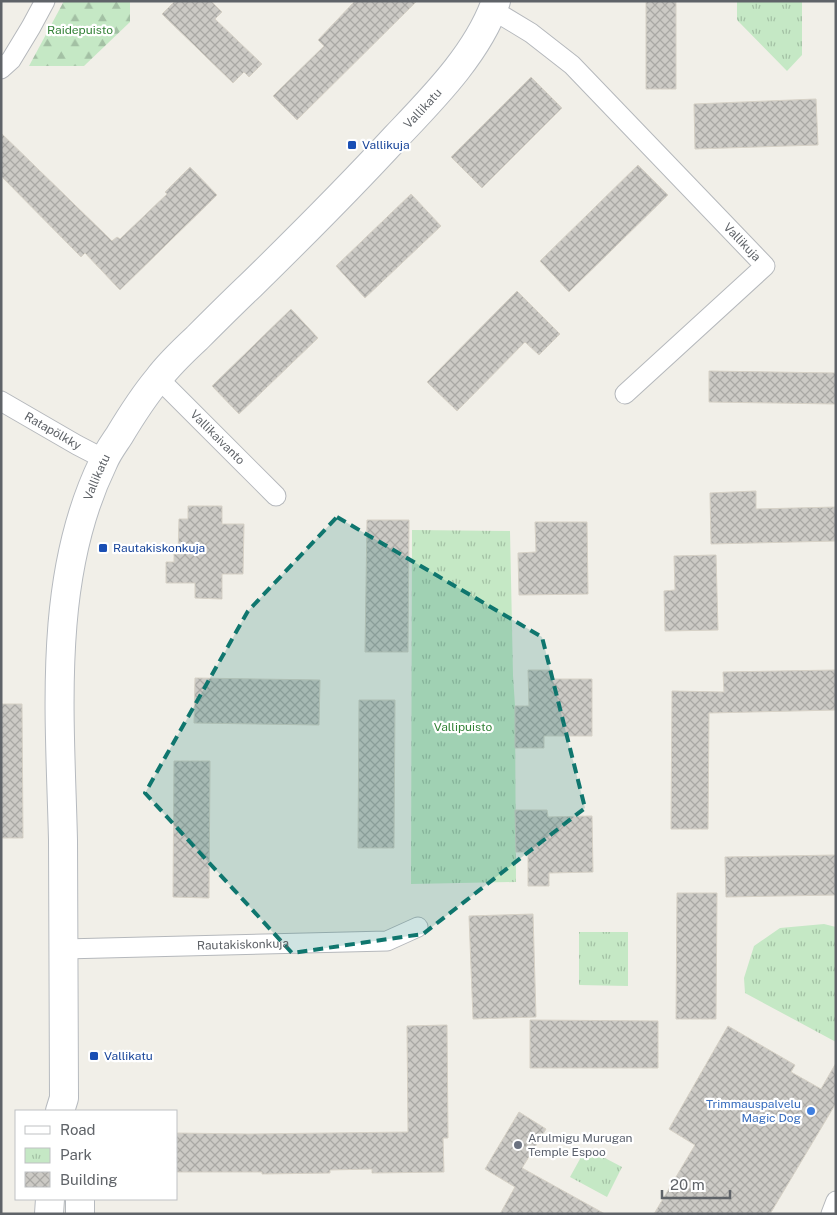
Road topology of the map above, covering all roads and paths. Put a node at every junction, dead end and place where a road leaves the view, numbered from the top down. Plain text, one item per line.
1 (44, 3) edge
2 (494, 6) edge
3 (1, 69) edge
4 (158, 378) junction
5 (625, 394) dead end
6 (1, 401) edge
7 (104, 459) junction
8 (276, 496) dead end
9 (418, 927) dead end
10 (64, 949) junction
11 (64, 1107) edge
12 (50, 1200) edge
13 (80, 1200) edge
14 (836, 1201) edge
15 (49, 1214) edge
16 (80, 1214) edge
17 (831, 1214) edge

1 - 3 street
2 - 4 main road, Vallikatu
2 - 5 street, Vallikuja
4 - 7 main road, Vallikatu
4 - 8 street, Vallikaivanto
6 - 7 street, Ratapölkky
7 - 10 main road, Vallikatu
9 - 10 street, Rautakiskonkuja
10 - 11 main road, Vallikatu
12 - 15 main road
13 - 16 main road
14 - 17 street

